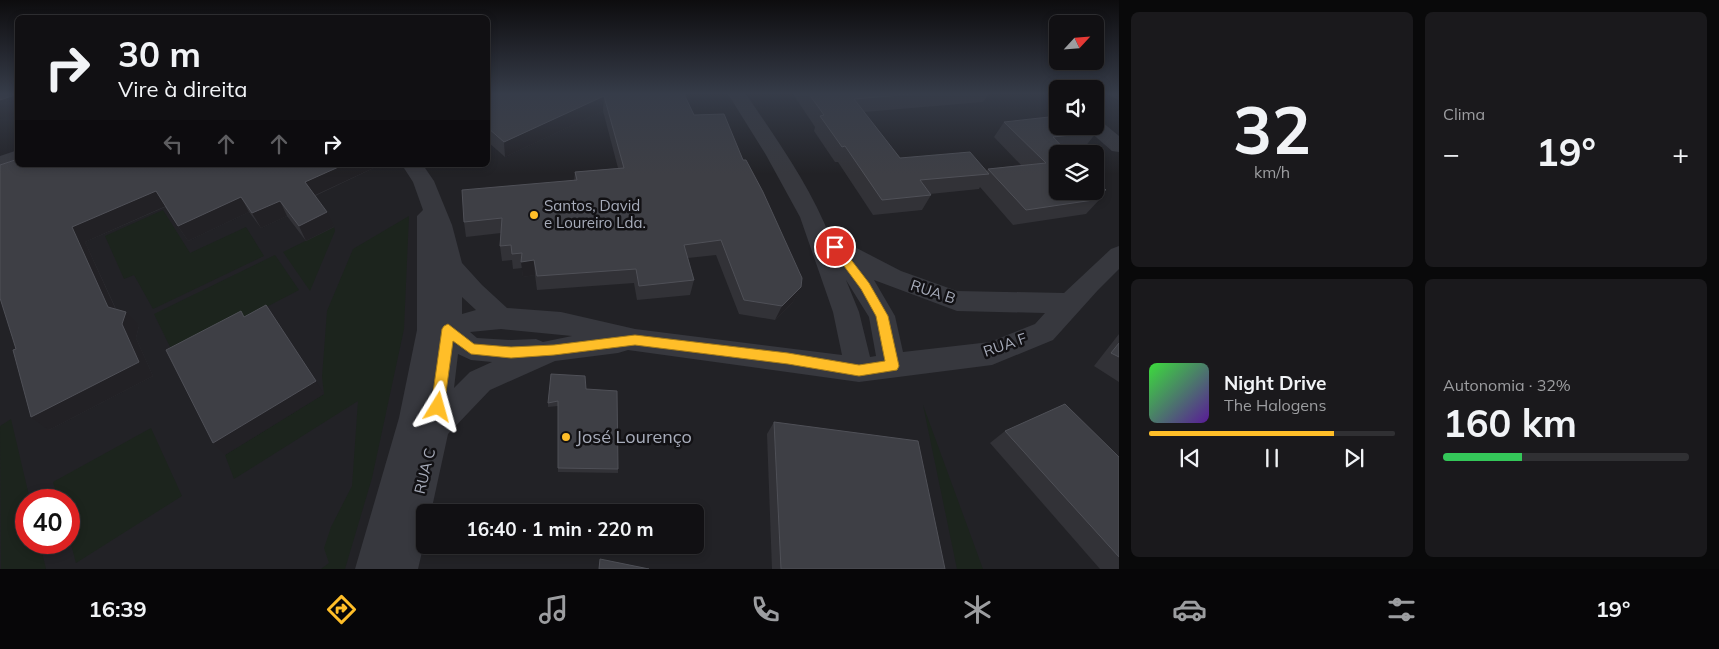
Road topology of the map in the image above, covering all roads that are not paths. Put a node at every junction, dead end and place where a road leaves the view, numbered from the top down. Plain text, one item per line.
1 (754, 121) edge
2 (1104, 134) edge
3 (1119, 146) edge
4 (15, 158) edge
5 (0, 163) edge
6 (414, 167) edge
7 (428, 196) junction
8 (811, 218) junction
9 (835, 247) junction
10 (1119, 255) edge
11 (451, 267) junction
12 (1070, 303) junction
13 (502, 318) junction
14 (439, 330) junction
15 (635, 340) junction
16 (554, 350) junction
17 (892, 366) junction
18 (859, 370) junction
19 (435, 427) junction
20 (372, 569) edge
21 (401, 569) edge

1 - 8 street, RUA B
2 - 3 street
4 - 5 street
6 - 7 street, RUA C
7 - 11 street, RUA C
7 - 14 street, RUA C
8 - 9 street, RUA B
8 - 18 street, RUA B
9 - 12 street, RUA B
9 - 17 street, RUA B
10 - 12 street, RUA F
11 - 13 street
11 - 14 street, RUA C
12 - 17 street, RUA F
13 - 14 street
13 - 15 street
14 - 16 street
14 - 19 street, RUA C
14 - 20 street, RUA C
15 - 16 street
15 - 18 street, RUA F
16 - 19 street
17 - 18 street, RUA F
19 - 21 street, RUA C

